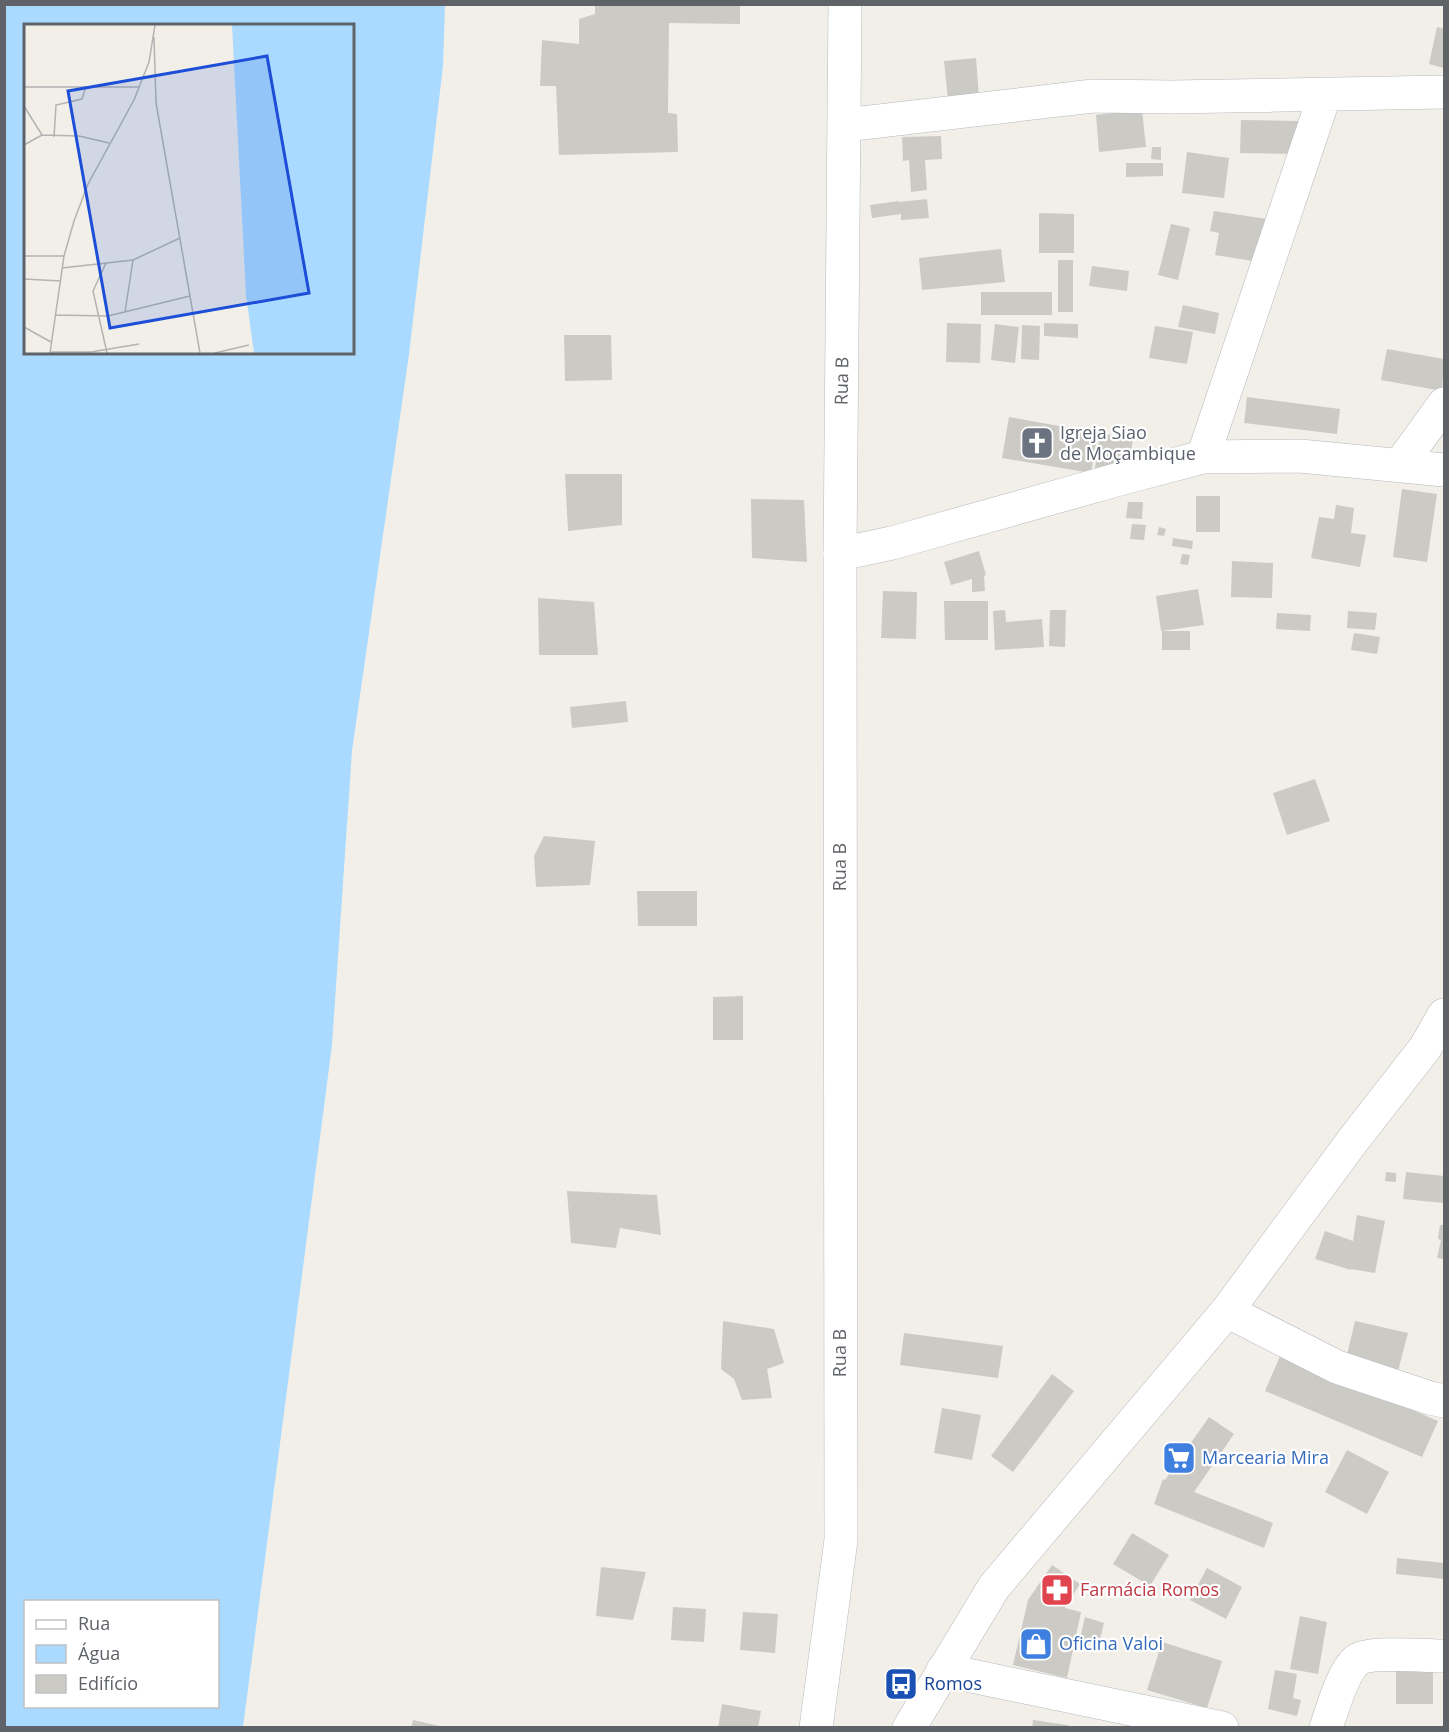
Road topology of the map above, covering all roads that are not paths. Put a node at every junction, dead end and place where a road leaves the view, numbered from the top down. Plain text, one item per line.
1 (845, 4) edge
2 (1444, 92) edge
3 (1325, 94) junction
4 (845, 125) junction
5 (1444, 404) edge
6 (1203, 457) junction
7 (1400, 465) junction
8 (1444, 470) edge
9 (840, 554) junction
10 (1444, 1015) edge
11 (1227, 1311) junction
12 (1444, 1401) edge
13 (1444, 1656) edge
14 (943, 1670) junction
15 (816, 1728) edge
16 (909, 1728) edge
17 (1222, 1728) edge
18 (1326, 1728) edge

1 - 4 street, Rua B
2 - 3 street
3 - 4 street
3 - 6 street
4 - 9 street, Rua B
5 - 7 street
6 - 7 street
6 - 9 street
7 - 8 street
9 - 15 street, Rua B
10 - 11 street
11 - 12 street
11 - 14 street
13 - 18 street
14 - 16 street
14 - 17 street

